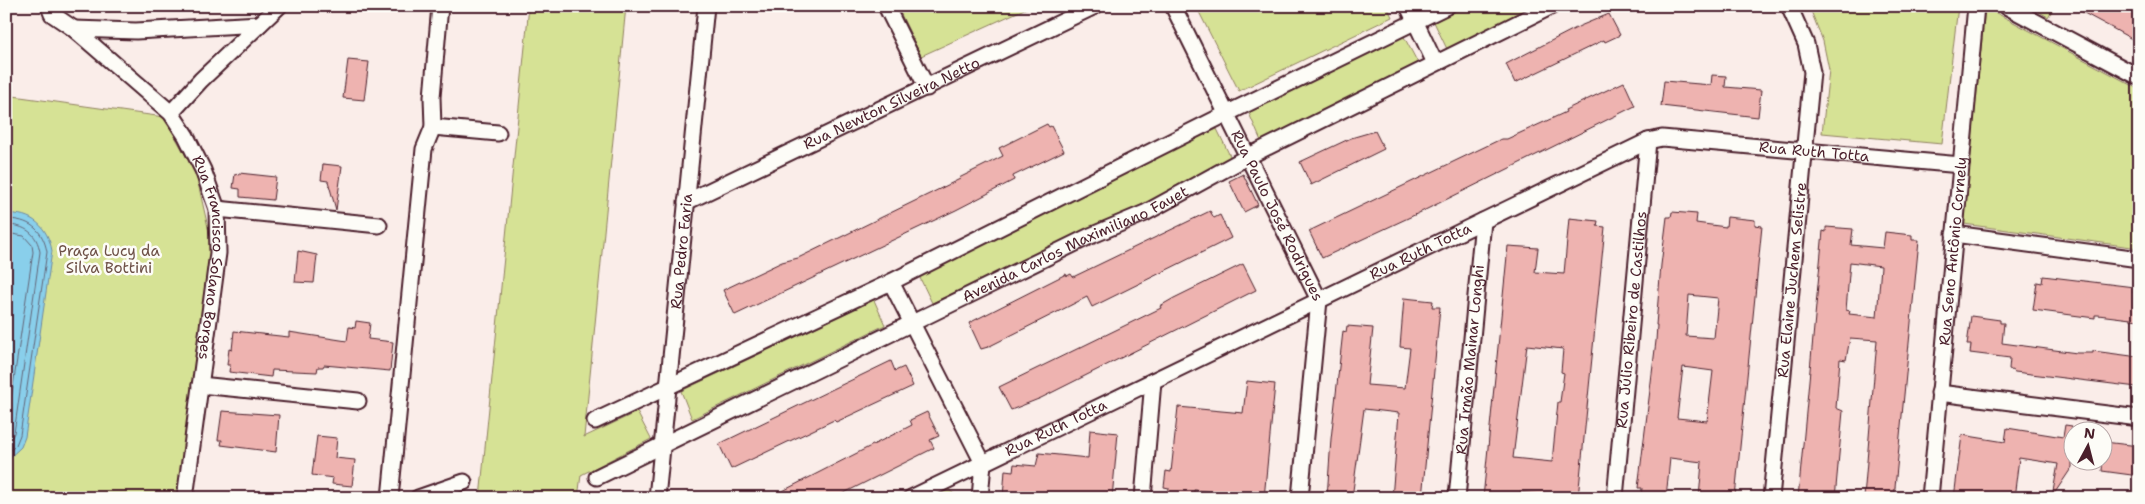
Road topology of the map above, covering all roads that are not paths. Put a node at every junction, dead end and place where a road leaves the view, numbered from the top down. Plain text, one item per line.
1 (49, 6) edge
2 (279, 6) edge
3 (440, 6) edge
4 (706, 6) edge
5 (886, 6) edge
6 (1095, 6) edge
7 (1173, 6) edge
8 (1408, 6) edge
9 (1448, 6) edge
10 (1552, 6) edge
11 (1788, 6) edge
12 (1976, 6) edge
13 (2006, 6) edge
14 (1416, 22) junction
15 (260, 24) junction
16 (74, 29) junction
17 (1436, 63) junction
18 (2139, 77) edge
19 (927, 88) junction
20 (171, 113) junction
21 (1228, 113) junction
22 (433, 127) junction
23 (498, 133) dead end
24 (1648, 141) junction
25 (1803, 152) junction
26 (1249, 156) junction
27 (1961, 165) junction
28 (686, 202) junction
29 (217, 209) junction
30 (1483, 221) junction
31 (379, 225) dead end
32 (1954, 234) junction
33 (2139, 259) edge
34 (891, 282) junction
35 (1319, 300) junction
36 (911, 323) junction
37 (1154, 380) junction
38 (200, 385) junction
39 (668, 387) junction
40 (1939, 393) junction
41 (358, 401) dead end
42 (2139, 418) edge
43 (595, 421) dead end
44 (663, 444) junction
45 (983, 463) junction
46 (597, 477) dead end
47 (464, 482) dead end
48 (185, 498) edge
49 (390, 498) edge
50 (418, 498) edge
51 (658, 498) edge
52 (911, 498) edge
53 (980, 498) edge
54 (1143, 498) edge
55 (1300, 498) edge
56 (1457, 498) edge
57 (1615, 498) edge
58 (1771, 498) edge
59 (1930, 498) edge

1 - 16 street, Rua Francisco Solano Borges
2 - 15 street
3 - 22 street
4 - 28 street, Rua Pedro Faria
5 - 19 street
6 - 19 street, Rua Newton Silveira Netto
7 - 21 street, Rua Paulo José Rodrigues
8 - 14 street
9 - 14 street
10 - 17 street, Avenida Carlos Maximiliano Fayet
11 - 25 street, Rua Elaine Juchem Selistre
12 - 27 street, Rua Seno Antônio Cornely
13 - 18 street
14 - 17 street
14 - 21 street
15 - 16 street
15 - 20 street
16 - 20 street, Rua Francisco Solano Borges
17 - 26 street, Avenida Carlos Maximiliano Fayet
19 - 28 street, Rua Newton Silveira Netto
20 - 29 street, Rua Francisco Solano Borges
21 - 26 street, Rua Paulo José Rodrigues
21 - 34 street
22 - 23 street
22 - 49 street
24 - 25 street, Rua Ruth Totta
24 - 30 street, Rua Ruth Totta
24 - 57 street, Rua Júlio Ribeiro de Castilhos
25 - 27 street, Rua Ruth Totta
25 - 58 street, Rua Elaine Juchem Selistre
26 - 35 street, Rua Paulo José Rodrigues
26 - 36 street, Avenida Carlos Maximiliano Fayet
27 - 32 street, Rua Seno Antônio Cornely
28 - 39 street, Rua Pedro Faria
29 - 31 street
29 - 38 street, Rua Francisco Solano Borges
30 - 35 street, Rua Ruth Totta
30 - 56 street, Rua Irmão Mainar Longhi
32 - 33 street
32 - 40 street, Rua Seno Antônio Cornely
34 - 36 street
34 - 39 street
35 - 37 street, Rua Ruth Totta
35 - 55 street, Rua Paulo José Rodrigues
36 - 44 street, Avenida Carlos Maximiliano Fayet
36 - 45 street
37 - 45 street, Rua Ruth Totta
37 - 54 street
38 - 41 street
38 - 48 street, Rua Francisco Solano Borges
39 - 43 street
39 - 44 street, Rua Pedro Faria
40 - 42 street
40 - 59 street, Rua Seno Antônio Cornely
44 - 46 street, Avenida Carlos Maximiliano Fayet
44 - 51 street, Rua Pedro Faria
45 - 52 street, Rua Ruth Totta
45 - 53 street
47 - 50 street

